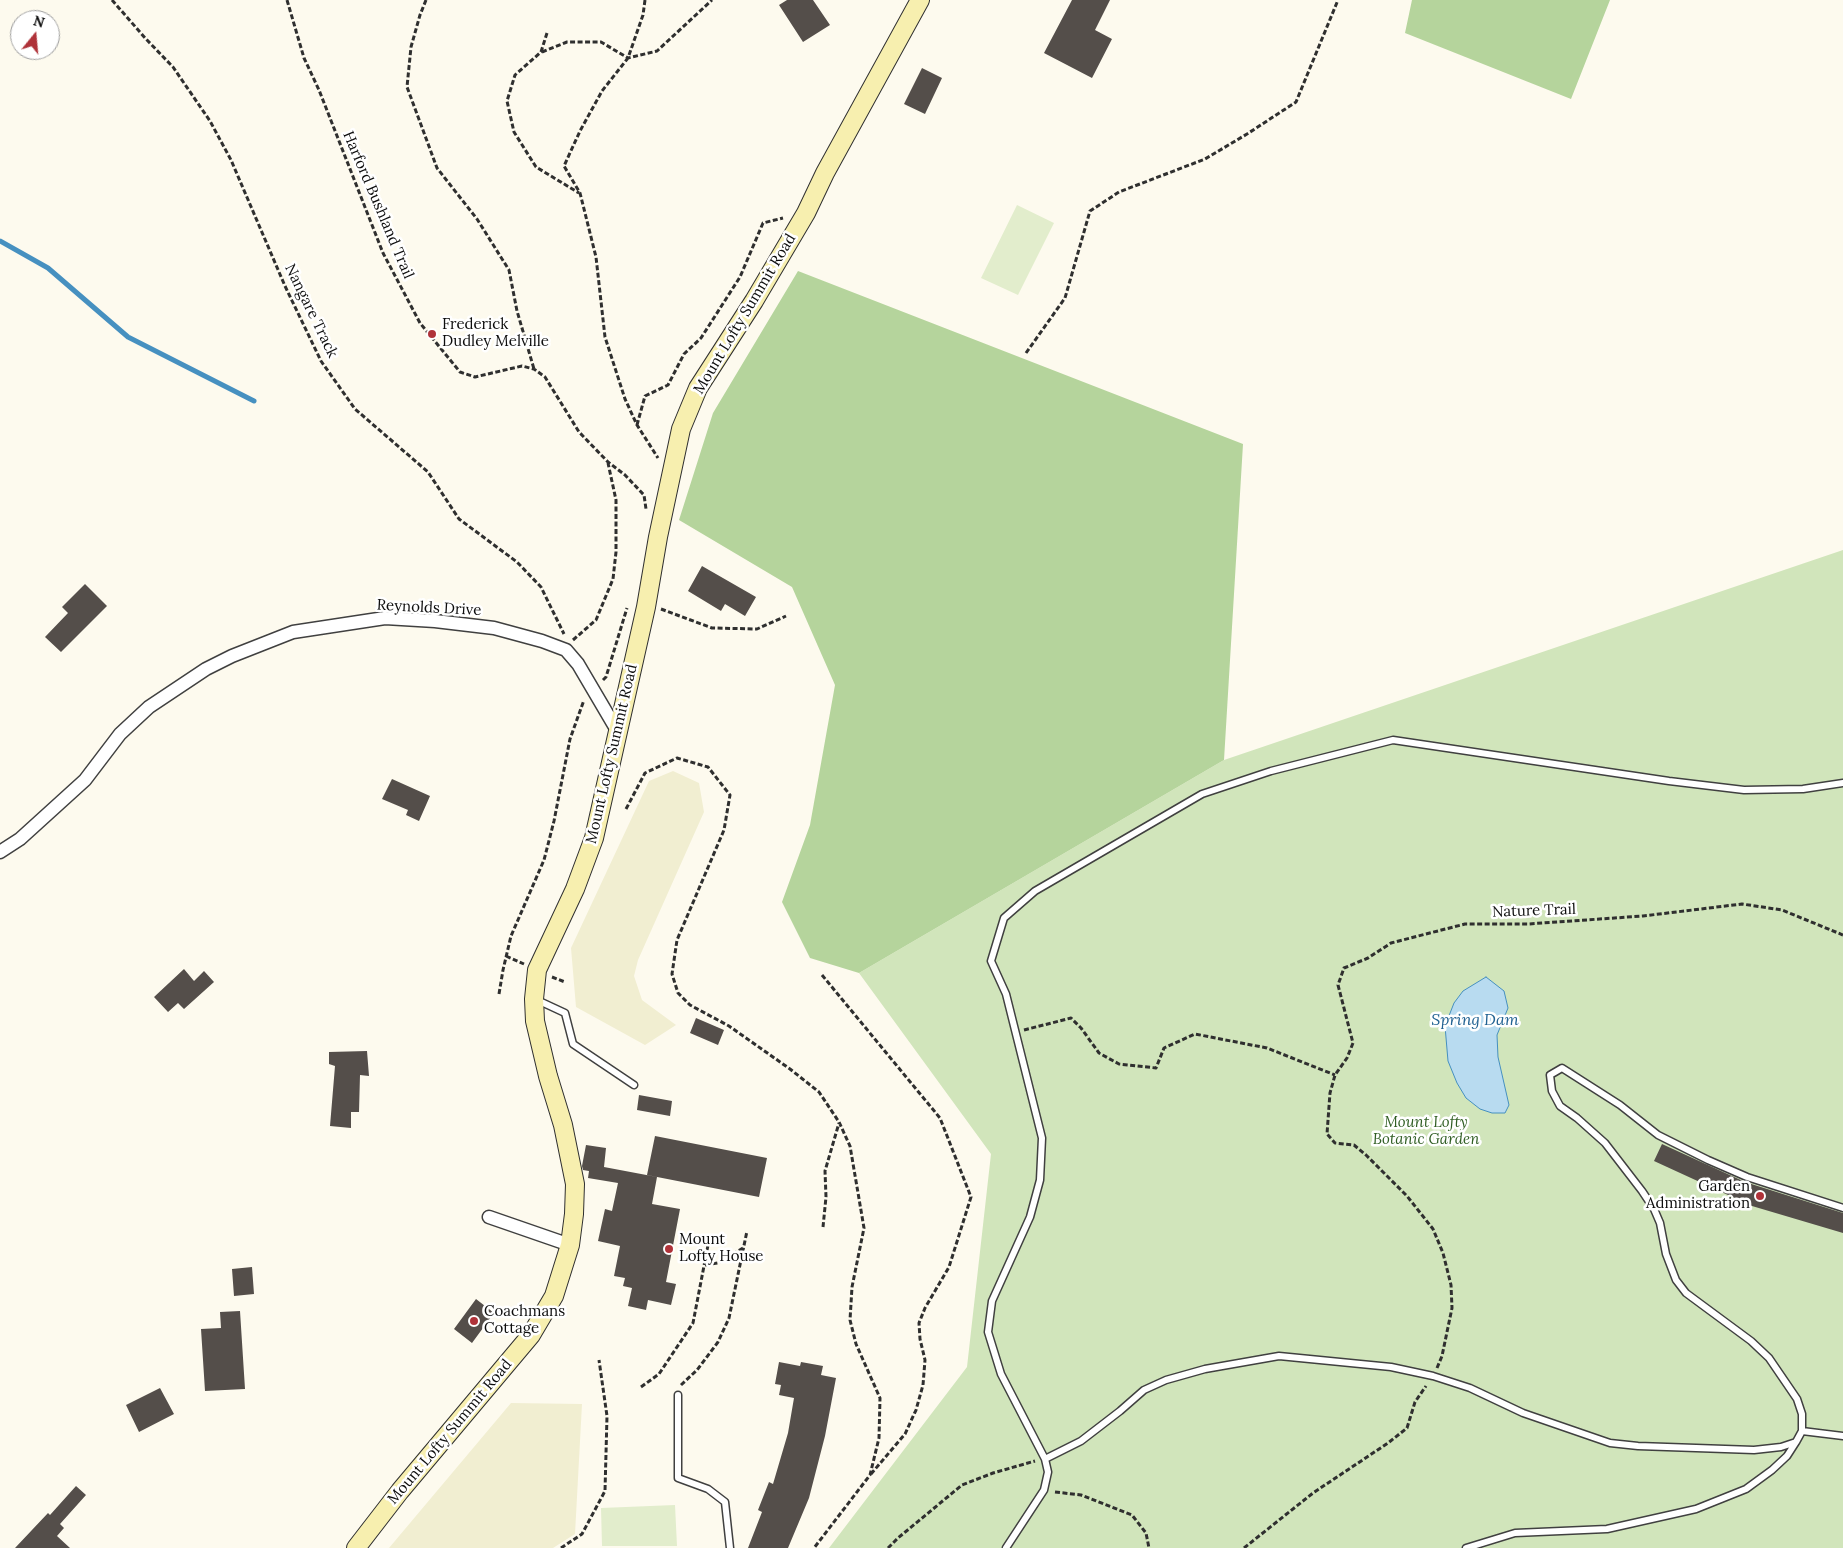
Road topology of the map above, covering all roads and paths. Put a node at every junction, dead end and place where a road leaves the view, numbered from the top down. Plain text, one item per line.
1 (112, 0) edge
2 (287, 0) edge
3 (426, 0) edge
4 (646, 0) edge
5 (712, 0) edge
6 (920, 0) edge
7 (1338, 0) edge
8 (547, 33) dead end
9 (541, 52) junction
10 (628, 58) junction
11 (580, 194) junction
12 (806, 213) junction
13 (1026, 353) dead end
14 (534, 368) junction
15 (637, 425) junction
16 (608, 462) junction
17 (670, 478) junction
18 (645, 515) dead end
19 (637, 605) junction
20 (786, 616) dead end
21 (564, 636) dead end
22 (568, 644) dead end
23 (590, 685) junction
24 (618, 732) junction
25 (1843, 783) edge
26 (626, 809) dead end
27 (0, 852) edge
28 (1843, 935) edge
29 (822, 975) dead end
30 (554, 978) dead end
31 (565, 982) dead end
32 (499, 994) dead end
33 (534, 999) junction
34 (1015, 1032) junction
35 (1334, 1075) junction
36 (634, 1084) dead end
37 (839, 1122) junction
38 (1843, 1208) edge
39 (489, 1217) dead end
40 (823, 1227) dead end
41 (747, 1231) dead end
42 (709, 1240) dead end
43 (570, 1245) junction
44 (744, 1248) junction
45 (705, 1265) junction
46 (599, 1360) dead end
47 (1433, 1376) junction
48 (640, 1387) dead end
49 (678, 1391) joint
50 (1802, 1431) junction
51 (1843, 1436) edge
52 (1796, 1442) junction
53 (1045, 1459) junction
54 (870, 1475) junction
55 (1044, 1490) junction
56 (356, 1548) edge
57 (561, 1548) edge
58 (730, 1548) edge
59 (814, 1548) edge
60 (888, 1548) edge
61 (1006, 1548) edge
62 (1149, 1548) edge
63 (1244, 1548) edge
64 (1466, 1548) edge

1 - 21 path, Nangare Track
2 - 14 path, Harford Bushland Trail
3 - 14 path
4 - 10 path
5 - 10 path
6 - 12 main road, Mount Lofty Summit Road
7 - 13 path
8 - 9 path
9 - 10 path
9 - 11 path
10 - 11 path
11 - 15 path
12 - 15 path
12 - 17 main road, Mount Lofty Summit Road
14 - 16 path
15 - 17 path
16 - 18 path
16 - 22 path
17 - 19 main road, Mount Lofty Summit Road
19 - 20 path
19 - 23 path
19 - 24 main road, Mount Lofty Summit Road
23 - 24 street, Reynolds Drive
23 - 27 street, Reynolds Drive
23 - 32 path
24 - 33 main road, Mount Lofty Summit Road
25 - 34 lane
26 - 37 path
28 - 35 path, Nature Trail
29 - 54 path
30 - 31 path
33 - 36 lane
33 - 43 main road, Mount Lofty Summit Road
34 - 35 path
34 - 53 lane
35 - 47 path, Nature Trail
37 - 40 path
37 - 54 path
38 - 50 lane
39 - 43 street
41 - 44 path
42 - 45 path
43 - 56 main road, Mount Lofty Summit Road
44 - 45 path
44 - 49 path
45 - 48 path
46 - 57 path
47 - 52 lane
47 - 53 lane
47 - 63 path, Nature Trail
49 - 58 lane
50 - 51 lane
50 - 52 lane
52 - 64 lane
53 - 55 lane
53 - 60 path
54 - 59 path
55 - 61 lane
55 - 62 path

